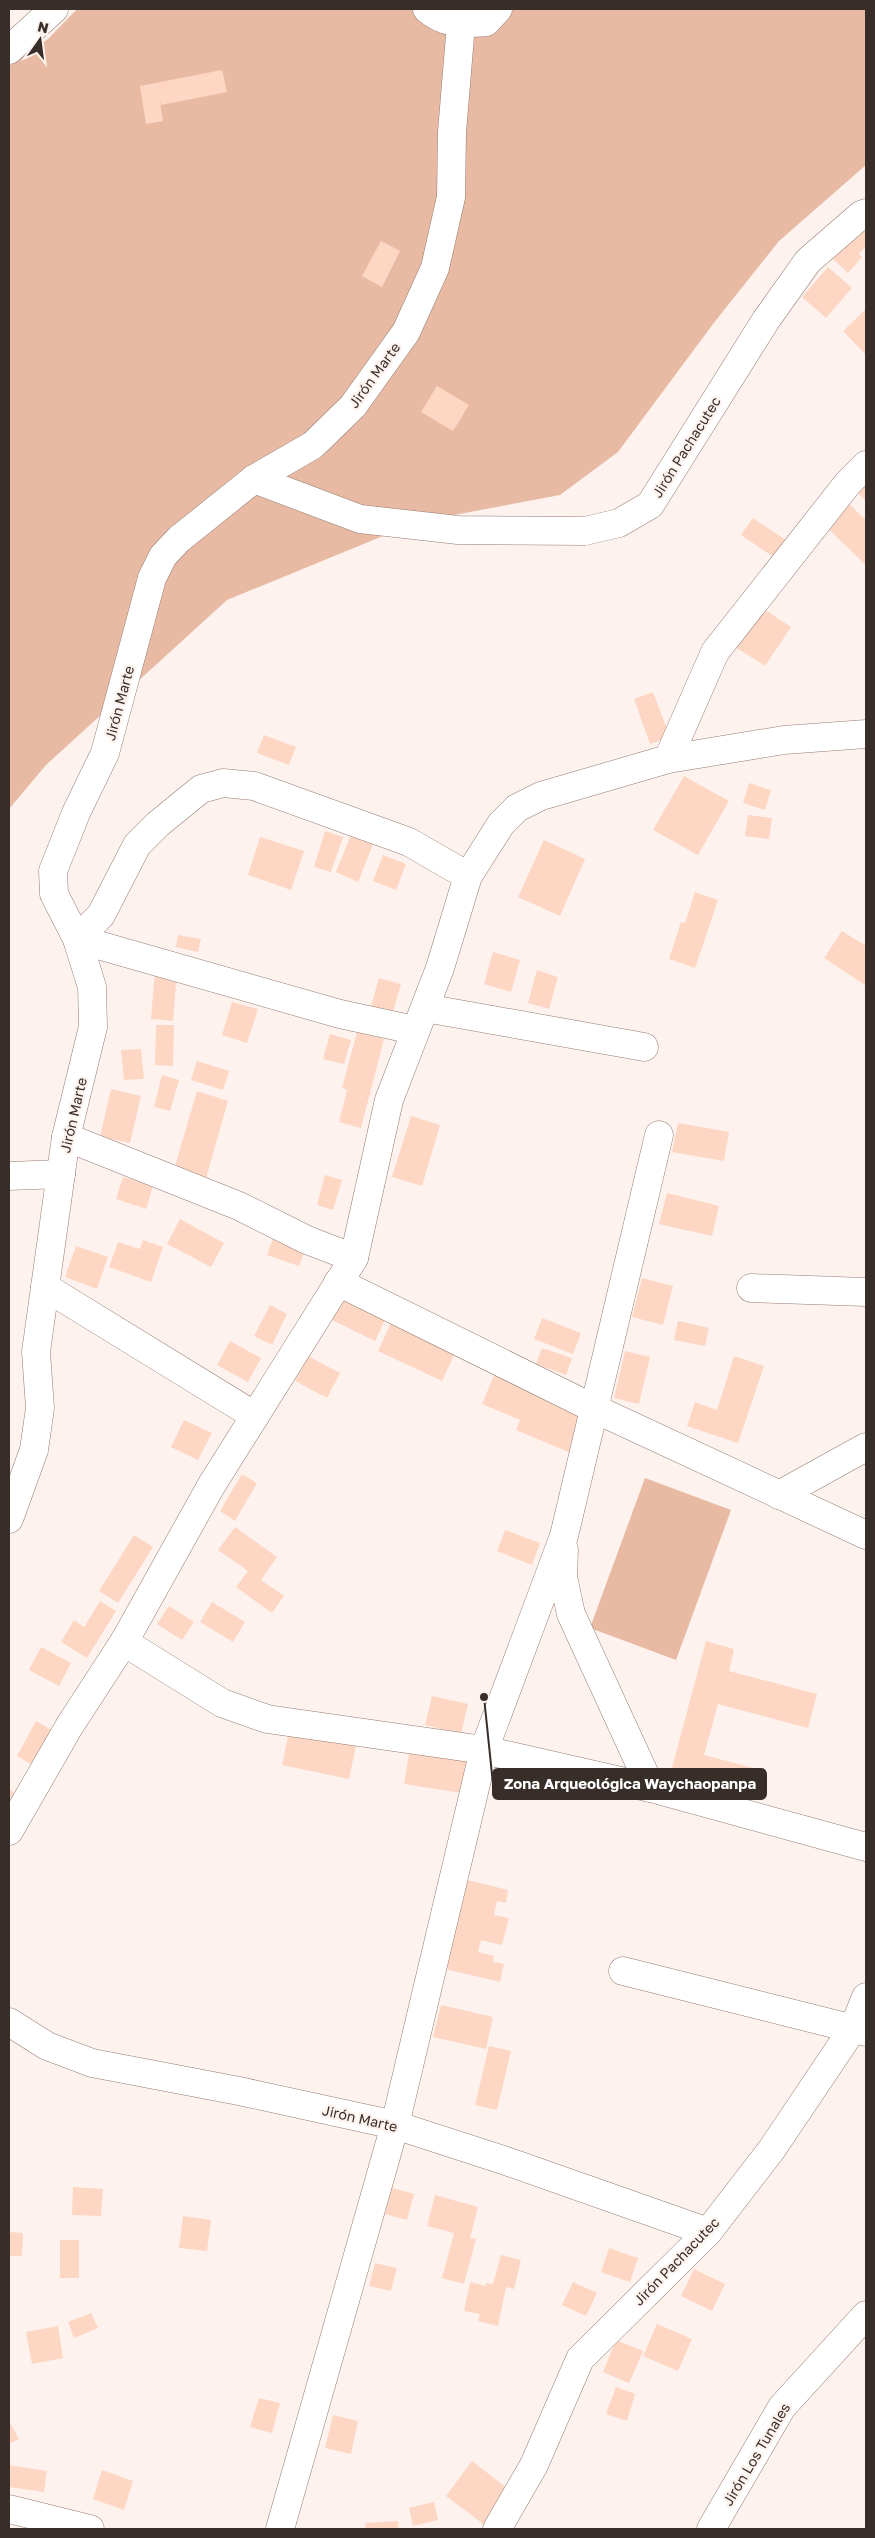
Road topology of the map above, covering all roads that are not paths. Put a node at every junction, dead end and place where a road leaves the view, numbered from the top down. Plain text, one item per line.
1 (54, 9) edge
2 (427, 9) edge
3 (498, 9) edge
4 (461, 24) junction
5 (9, 50) edge
6 (866, 213) edge
7 (866, 465) edge
8 (254, 479) junction
9 (866, 734) edge
10 (668, 759) junction
11 (468, 876) junction
12 (77, 939) junction
13 (420, 1019) junction
14 (644, 1047) dead end
15 (659, 1135) dead end
16 (66, 1137) junction
17 (61, 1174) junction
18 (9, 1176) edge
19 (354, 1258) junction
20 (338, 1282) junction
21 (45, 1287) junction
22 (751, 1288) dead end
23 (866, 1292) edge
24 (593, 1408) junction
25 (255, 1416) junction
26 (866, 1447) edge
27 (779, 1495) junction
28 (9, 1519) edge
29 (866, 1535) edge
30 (564, 1536) junction
31 (124, 1642) junction
32 (484, 1750) junction
33 (651, 1788) junction
34 (9, 1831) edge
35 (866, 1847) edge
36 (622, 1970) dead end
37 (866, 1997) edge
38 (9, 2022) edge
39 (860, 2030) edge
40 (395, 2125) junction
41 (708, 2232) junction
42 (866, 2315) edge
43 (9, 2509) edge
44 (90, 2529) edge
45 (280, 2529) edge
46 (497, 2529) edge
47 (711, 2529) edge

1 - 5 street
2 - 4 street
3 - 4 street
4 - 8 street, Jirón Marte
6 - 8 street, Jirón Pachacutec
7 - 10 street
8 - 12 street, Jirón Marte
9 - 10 street
10 - 11 street
11 - 12 street
11 - 13 street
12 - 13 street
12 - 16 street, Jirón Marte
13 - 14 street
13 - 19 street
15 - 24 street
16 - 17 street, Jirón Marte
16 - 19 street
17 - 18 street
17 - 21 street, Jirón Marte
19 - 20 street
20 - 24 street
20 - 25 street
21 - 25 street
21 - 28 street, Jirón Marte
22 - 23 street
24 - 27 street
24 - 30 street
25 - 31 street
26 - 27 street
27 - 29 street
30 - 32 street
30 - 33 street
31 - 32 street
31 - 34 street
32 - 33 street
32 - 40 street
33 - 35 street
36 - 39 street
37 - 39 street, Jirón Pachacutec
38 - 40 street, Jirón Marte
39 - 41 street, Jirón Pachacutec
40 - 41 street, Jirón Marte
40 - 45 street
41 - 46 street, Jirón Pachacutec
42 - 47 street, Jirón Los Tunales
43 - 44 street

